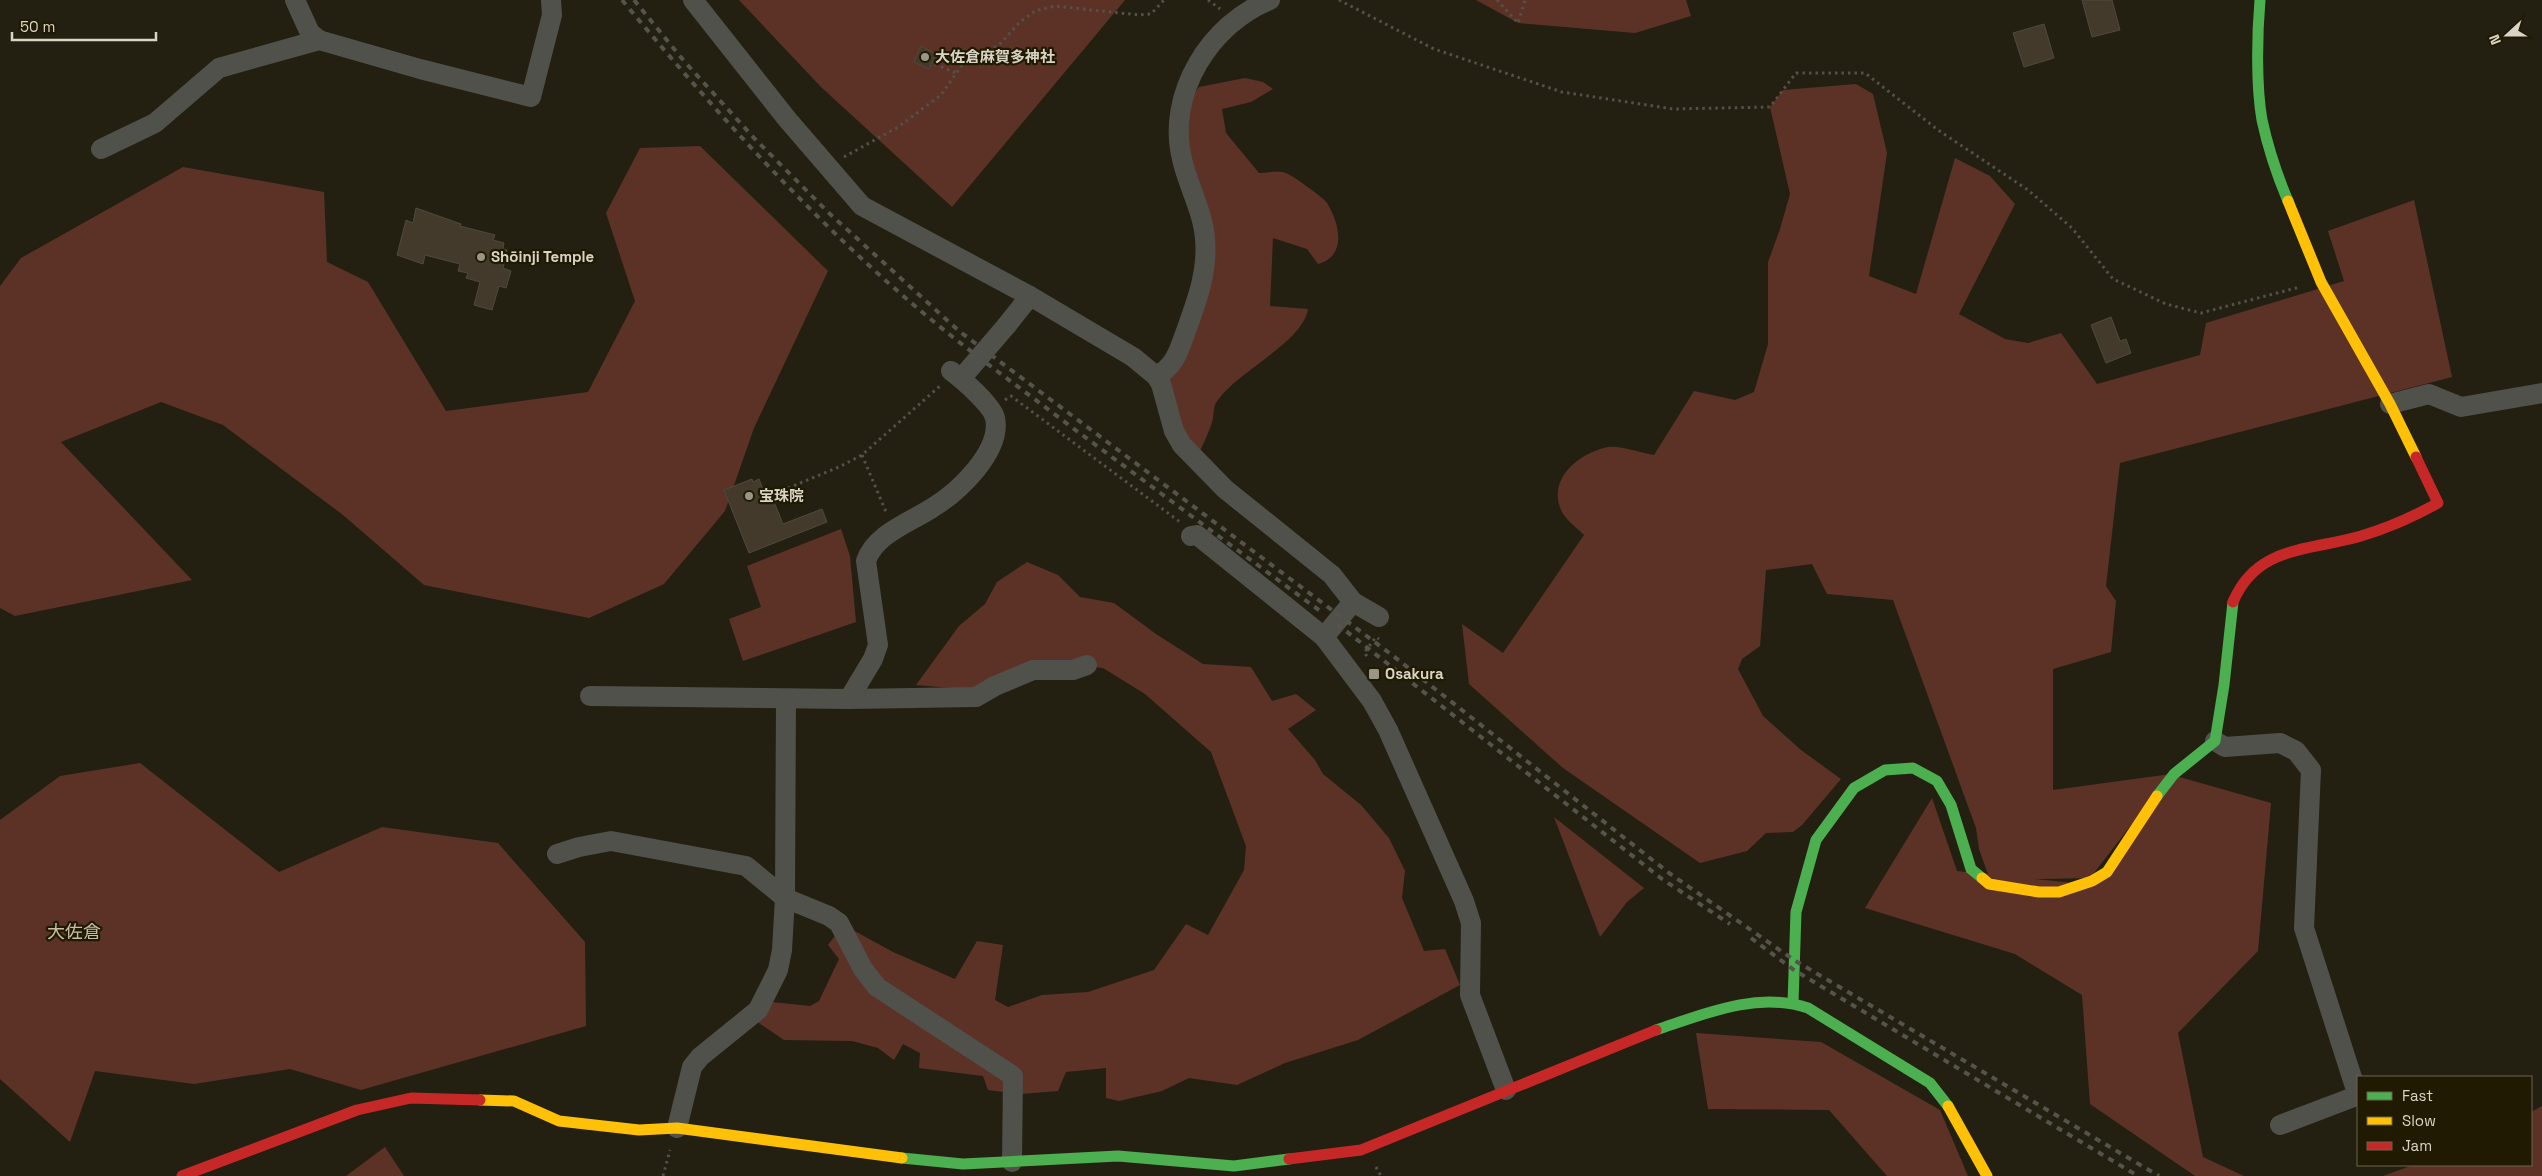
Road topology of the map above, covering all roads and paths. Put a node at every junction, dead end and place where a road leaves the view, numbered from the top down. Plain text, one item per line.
1 (295, 0) edge
2 (551, 0) edge
3 (693, 0) edge
4 (1164, 0) edge
5 (1270, 0) edge
6 (1339, 0) edge
7 (1497, 0) edge
8 (1525, 0) edge
9 (2260, 0) edge
10 (319, 40) junction
11 (935, 64) dead end
12 (956, 73) junction
13 (101, 149) dead end
14 (828, 166) junction
15 (2321, 282) junction
16 (1030, 296) junction
17 (958, 374) junction
18 (1156, 376) junction
19 (2542, 393) edge
20 (2390, 404) junction
21 (991, 410) junction
22 (862, 455) junction
23 (776, 493) dead end
24 (893, 531) junction
25 (1194, 535) joint
26 (1353, 602) junction
27 (1379, 617) dead end
28 (1324, 637) junction
29 (1376, 637) dead end
30 (1367, 656) dead end
31 (1087, 665) dead end
32 (590, 696) dead end
33 (786, 699) junction
34 (848, 699) junction
35 (2215, 741) junction
36 (557, 854) dead end
37 (786, 898) junction
38 (1793, 1003) junction
39 (1506, 1090) junction
40 (2280, 1125) dead end
41 (677, 1128) junction
42 (1012, 1162) junction
43 (182, 1176) edge
44 (1987, 1176) edge

1 - 10 street
2 - 10 street
3 - 14 street
4 - 12 path
5 - 18 street
6 - 15 path
7 - 8 path
9 - 15 street
10 - 13 street
11 - 12 path
12 - 14 path
14 - 16 street
15 - 20 street
16 - 17 street, bridge
16 - 18 street
17 - 21 street
17 - 22 path
18 - 26 street
19 - 20 street
20 - 35 street
21 - 24 street
21 - 25 path
22 - 23 path
22 - 24 path
24 - 34 street
25 - 28 street
26 - 27 street
26 - 28 street
28 - 39 street
29 - 30 path
31 - 34 street
32 - 33 street
33 - 34 street
33 - 37 street
35 - 38 street
35 - 40 street
36 - 37 street
37 - 41 street
37 - 42 street
38 - 39 street
38 - 44 street
39 - 42 street
41 - 42 street
41 - 43 street

